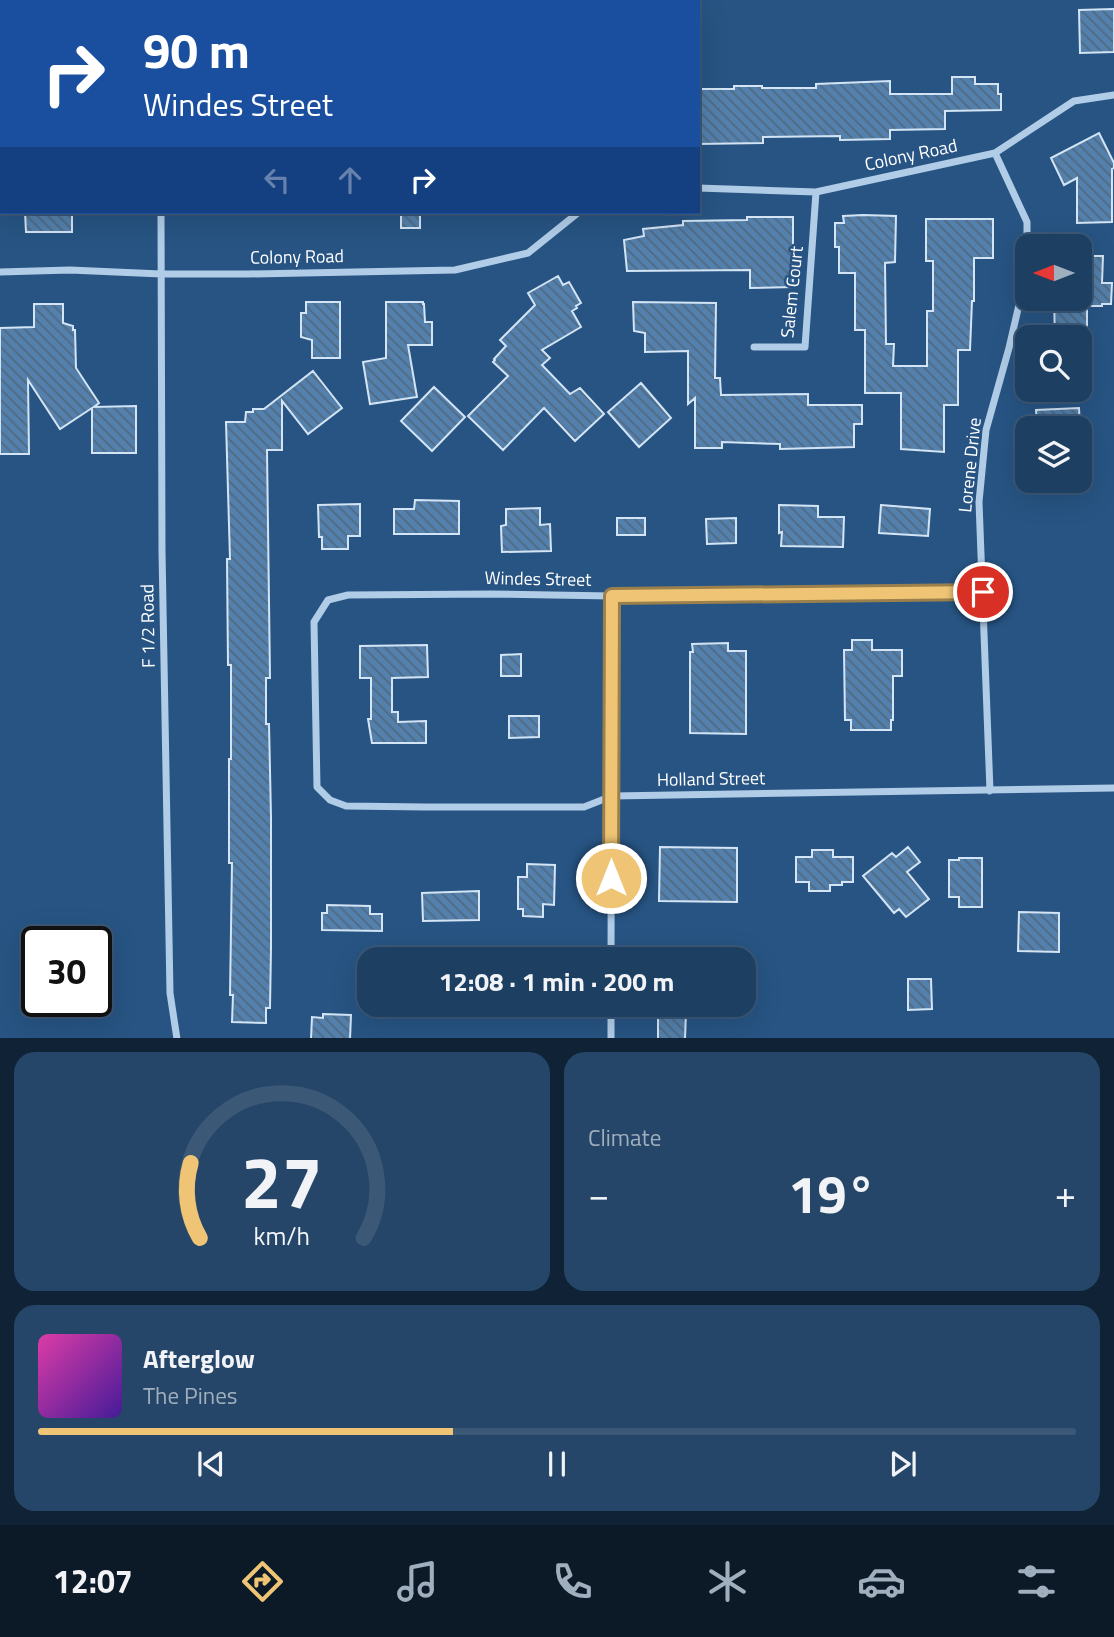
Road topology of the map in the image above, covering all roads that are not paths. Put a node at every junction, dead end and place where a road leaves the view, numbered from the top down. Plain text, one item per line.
1 (1114, 95) edge
2 (995, 153) junction
3 (700, 188) edge
4 (816, 192) junction
5 (161, 214) edge
6 (577, 214) edge
7 (0, 272) edge
8 (161, 274) junction
9 (754, 347) dead end
10 (983, 592) junction
11 (612, 596) junction
12 (317, 786) joint
13 (1114, 788) edge
14 (990, 791) junction
15 (612, 796) junction
16 (611, 947) edge
17 (611, 1017) edge
18 (177, 1038) edge
19 (611, 1038) edge

1 - 2 street, Colony Road
2 - 4 street, Colony Road
2 - 10 street, Lorene Drive
3 - 4 street, Colony Road
4 - 9 street, Salem Court
5 - 8 street, F 1/2 Road
6 - 8 street, Colony Road
7 - 8 street, Colony Road
8 - 18 street, F 1/2 Road
10 - 11 street, Windes Street
10 - 14 street, Lorene Drive
11 - 12 street, Windes Street
11 - 15 street
12 - 15 street, Holland Street
13 - 14 street, Holland Street
14 - 15 street, Holland Street
15 - 16 street
17 - 19 street

